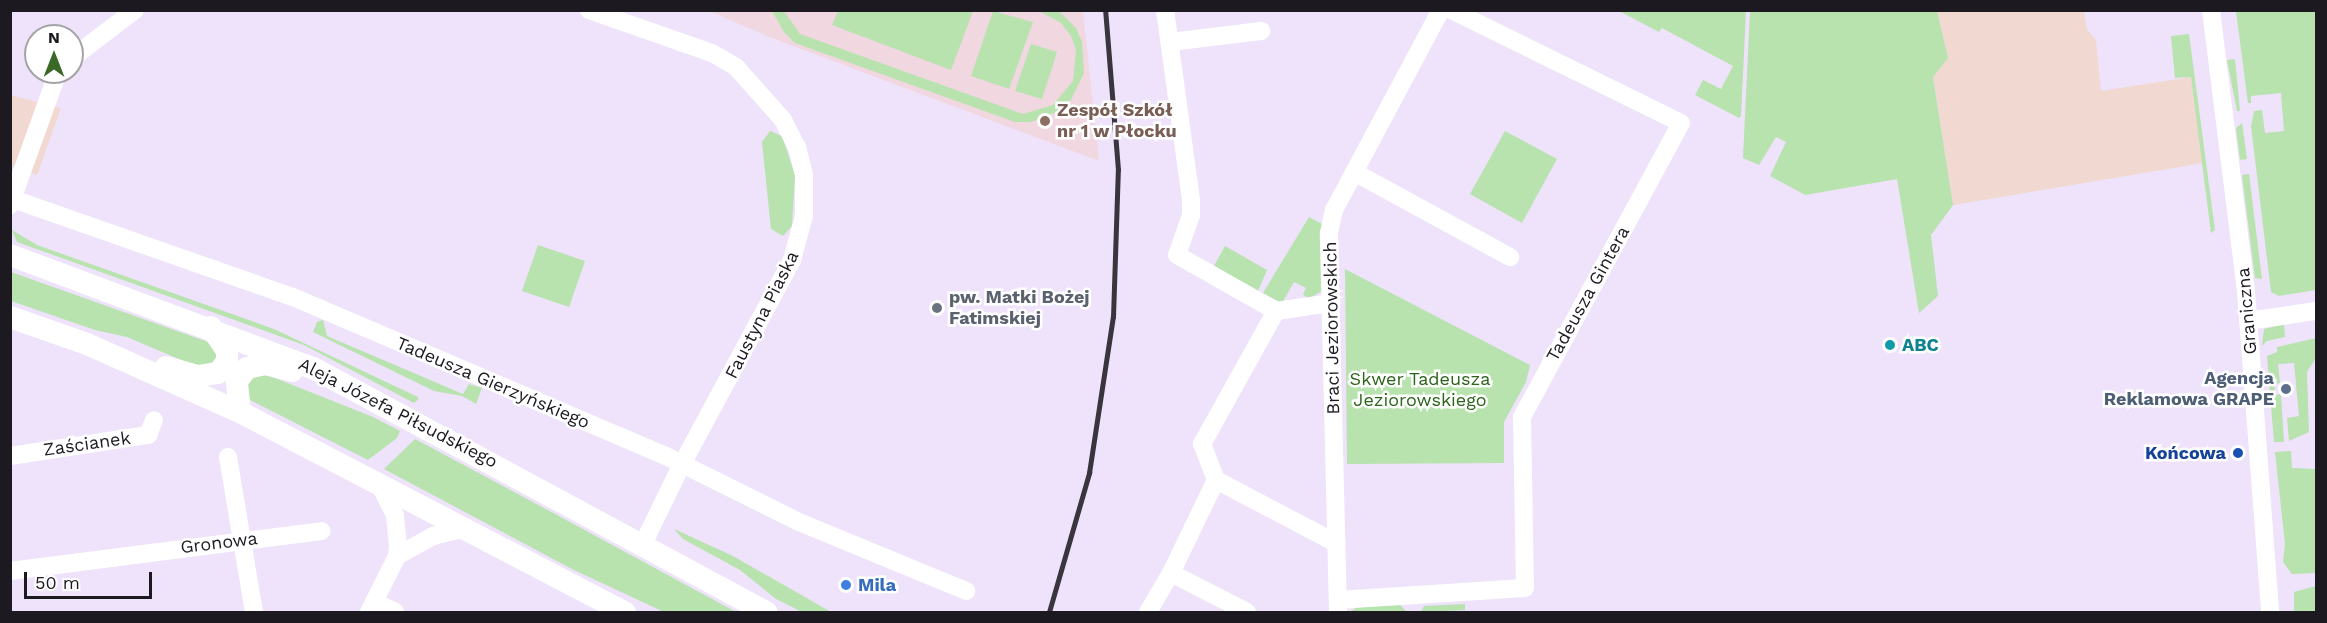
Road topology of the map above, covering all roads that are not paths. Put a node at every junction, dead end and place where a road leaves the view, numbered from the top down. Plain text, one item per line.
1 (135, 10) edge
2 (589, 10) edge
3 (1165, 10) edge
4 (1442, 10) edge
5 (1450, 10) edge
6 (2211, 10) edge
7 (1261, 31) dead end
8 (1170, 42) junction
9 (84, 49) edge
10 (54, 84) edge
11 (1354, 172) junction
12 (11, 200) edge
13 (10, 255) edge
14 (1510, 257) dead end
15 (1331, 303) junction
16 (1276, 311) junction
17 (2316, 311) edge
18 (10, 317) edge
19 (2248, 321) junction
20 (211, 327) junction
21 (87, 344) junction
22 (357, 390) junction
23 (240, 412) junction
24 (154, 420) dead end
25 (10, 456) edge
26 (228, 457) dead end
27 (682, 464) junction
28 (1216, 480) junction
29 (380, 485) junction
30 (464, 528) junction
31 (321, 531) dead end
32 (241, 539) junction
33 (1336, 543) junction
34 (644, 544) junction
35 (397, 556) junction
36 (10, 571) edge
37 (1170, 573) junction
38 (966, 591) dead end
39 (1384, 595) joint
40 (1338, 606) edge
41 (372, 607) edge
42 (254, 612) edge
43 (395, 612) edge
44 (625, 612) edge
45 (766, 612) edge
46 (1148, 612) edge
47 (1246, 612) edge
48 (2270, 612) edge

1 - 9 street
2 - 27 street, Faustyna Piaska
3 - 8 street
4 - 11 street, Braci Jeziorowskich
5 - 39 street, Tadeusza Gintera
6 - 19 street, Graniczna
7 - 8 street
8 - 16 street
10 - 12 street
11 - 14 street
11 - 15 street, Braci Jeziorowskich
12 - 27 street, Tadeusza Gierzyńskiego
13 - 20 main road, Aleja Józefa Piłsudskiego
15 - 16 street
15 - 33 street, Braci Jeziorowskich
16 - 28 street
17 - 19 street
18 - 21 main road
19 - 48 street, Graniczna
20 - 21 main road
20 - 22 main road, Aleja Józefa Piłsudskiego
21 - 23 main road
22 - 23 main road
22 - 34 main road, Aleja Józefa Piłsudskiego
23 - 29 main road
24 - 25 street, Zaścianek
26 - 32 street
27 - 34 street, Faustyna Piaska
27 - 38 street, Tadeusza Gierzyńskiego
28 - 33 street
28 - 37 street
29 - 30 main road
29 - 35 street
30 - 35 street
30 - 44 main road
31 - 32 street, Gronowa
32 - 36 street, Gronowa
32 - 42 street
33 - 40 street, Braci Jeziorowskich
34 - 45 main road, Aleja Józefa Piłsudskiego
35 - 41 street
37 - 46 street
37 - 47 street
39 - 40 street, Braci Jeziorowskich
41 - 43 street

